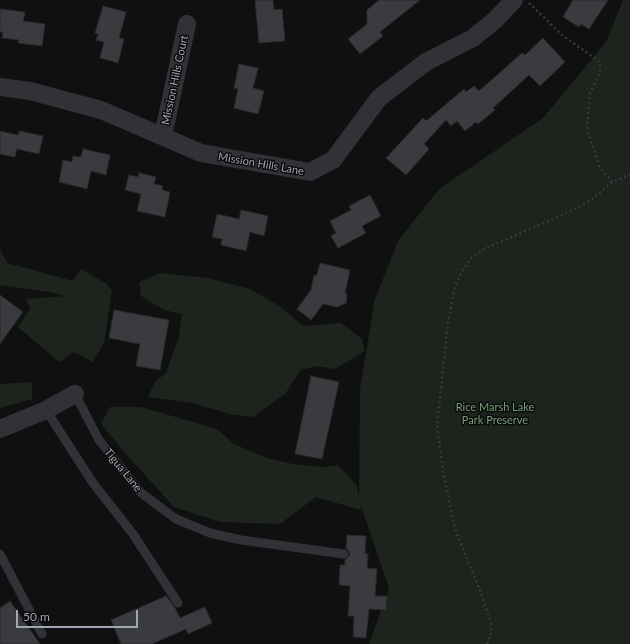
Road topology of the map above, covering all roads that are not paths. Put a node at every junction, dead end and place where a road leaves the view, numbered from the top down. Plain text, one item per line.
1 (514, 0) edge
2 (187, 24) dead end
3 (0, 87) edge
4 (163, 136) junction
5 (75, 394) joint
6 (46, 410) junction
7 (0, 429) edge
8 (0, 554) edge
9 (344, 554) dead end
10 (178, 603) dead end
11 (42, 634) dead end

1 - 4 street, Mission Hills Lane
2 - 4 street, Mission Hills Court
3 - 4 street, Mission Hills Lane
5 - 6 street, Tigua Lane
5 - 9 lane, Tigua Lane
6 - 7 street, Tigua Lane
6 - 10 lane
8 - 11 lane

